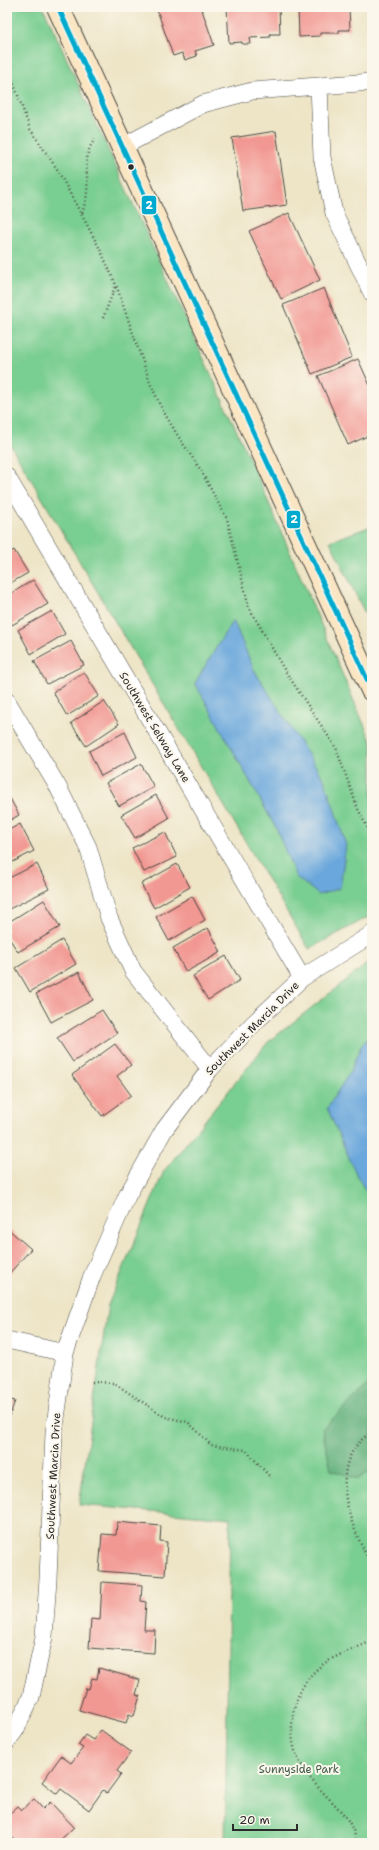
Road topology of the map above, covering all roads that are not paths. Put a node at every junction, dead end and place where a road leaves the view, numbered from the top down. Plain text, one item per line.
1 (58, 7) edge
2 (372, 82) edge
3 (319, 86) junction
4 (122, 147) junction
5 (372, 293) edge
6 (7, 477) edge
7 (372, 690) edge
8 (7, 701) edge
9 (372, 934) edge
10 (302, 978) junction
11 (210, 1069) junction
12 (7, 1340) edge
13 (65, 1353) junction
14 (7, 1742) edge

1 - 4 main road
2 - 3 street
3 - 4 street
3 - 5 street
4 - 7 main road
6 - 10 street, Southwest Selway Lane
8 - 11 street
9 - 10 street, Southwest Marcia Drive
10 - 11 street, Southwest Marcia Drive
11 - 13 street, Southwest Marcia Drive
12 - 13 street
13 - 14 street, Southwest Marcia Drive

